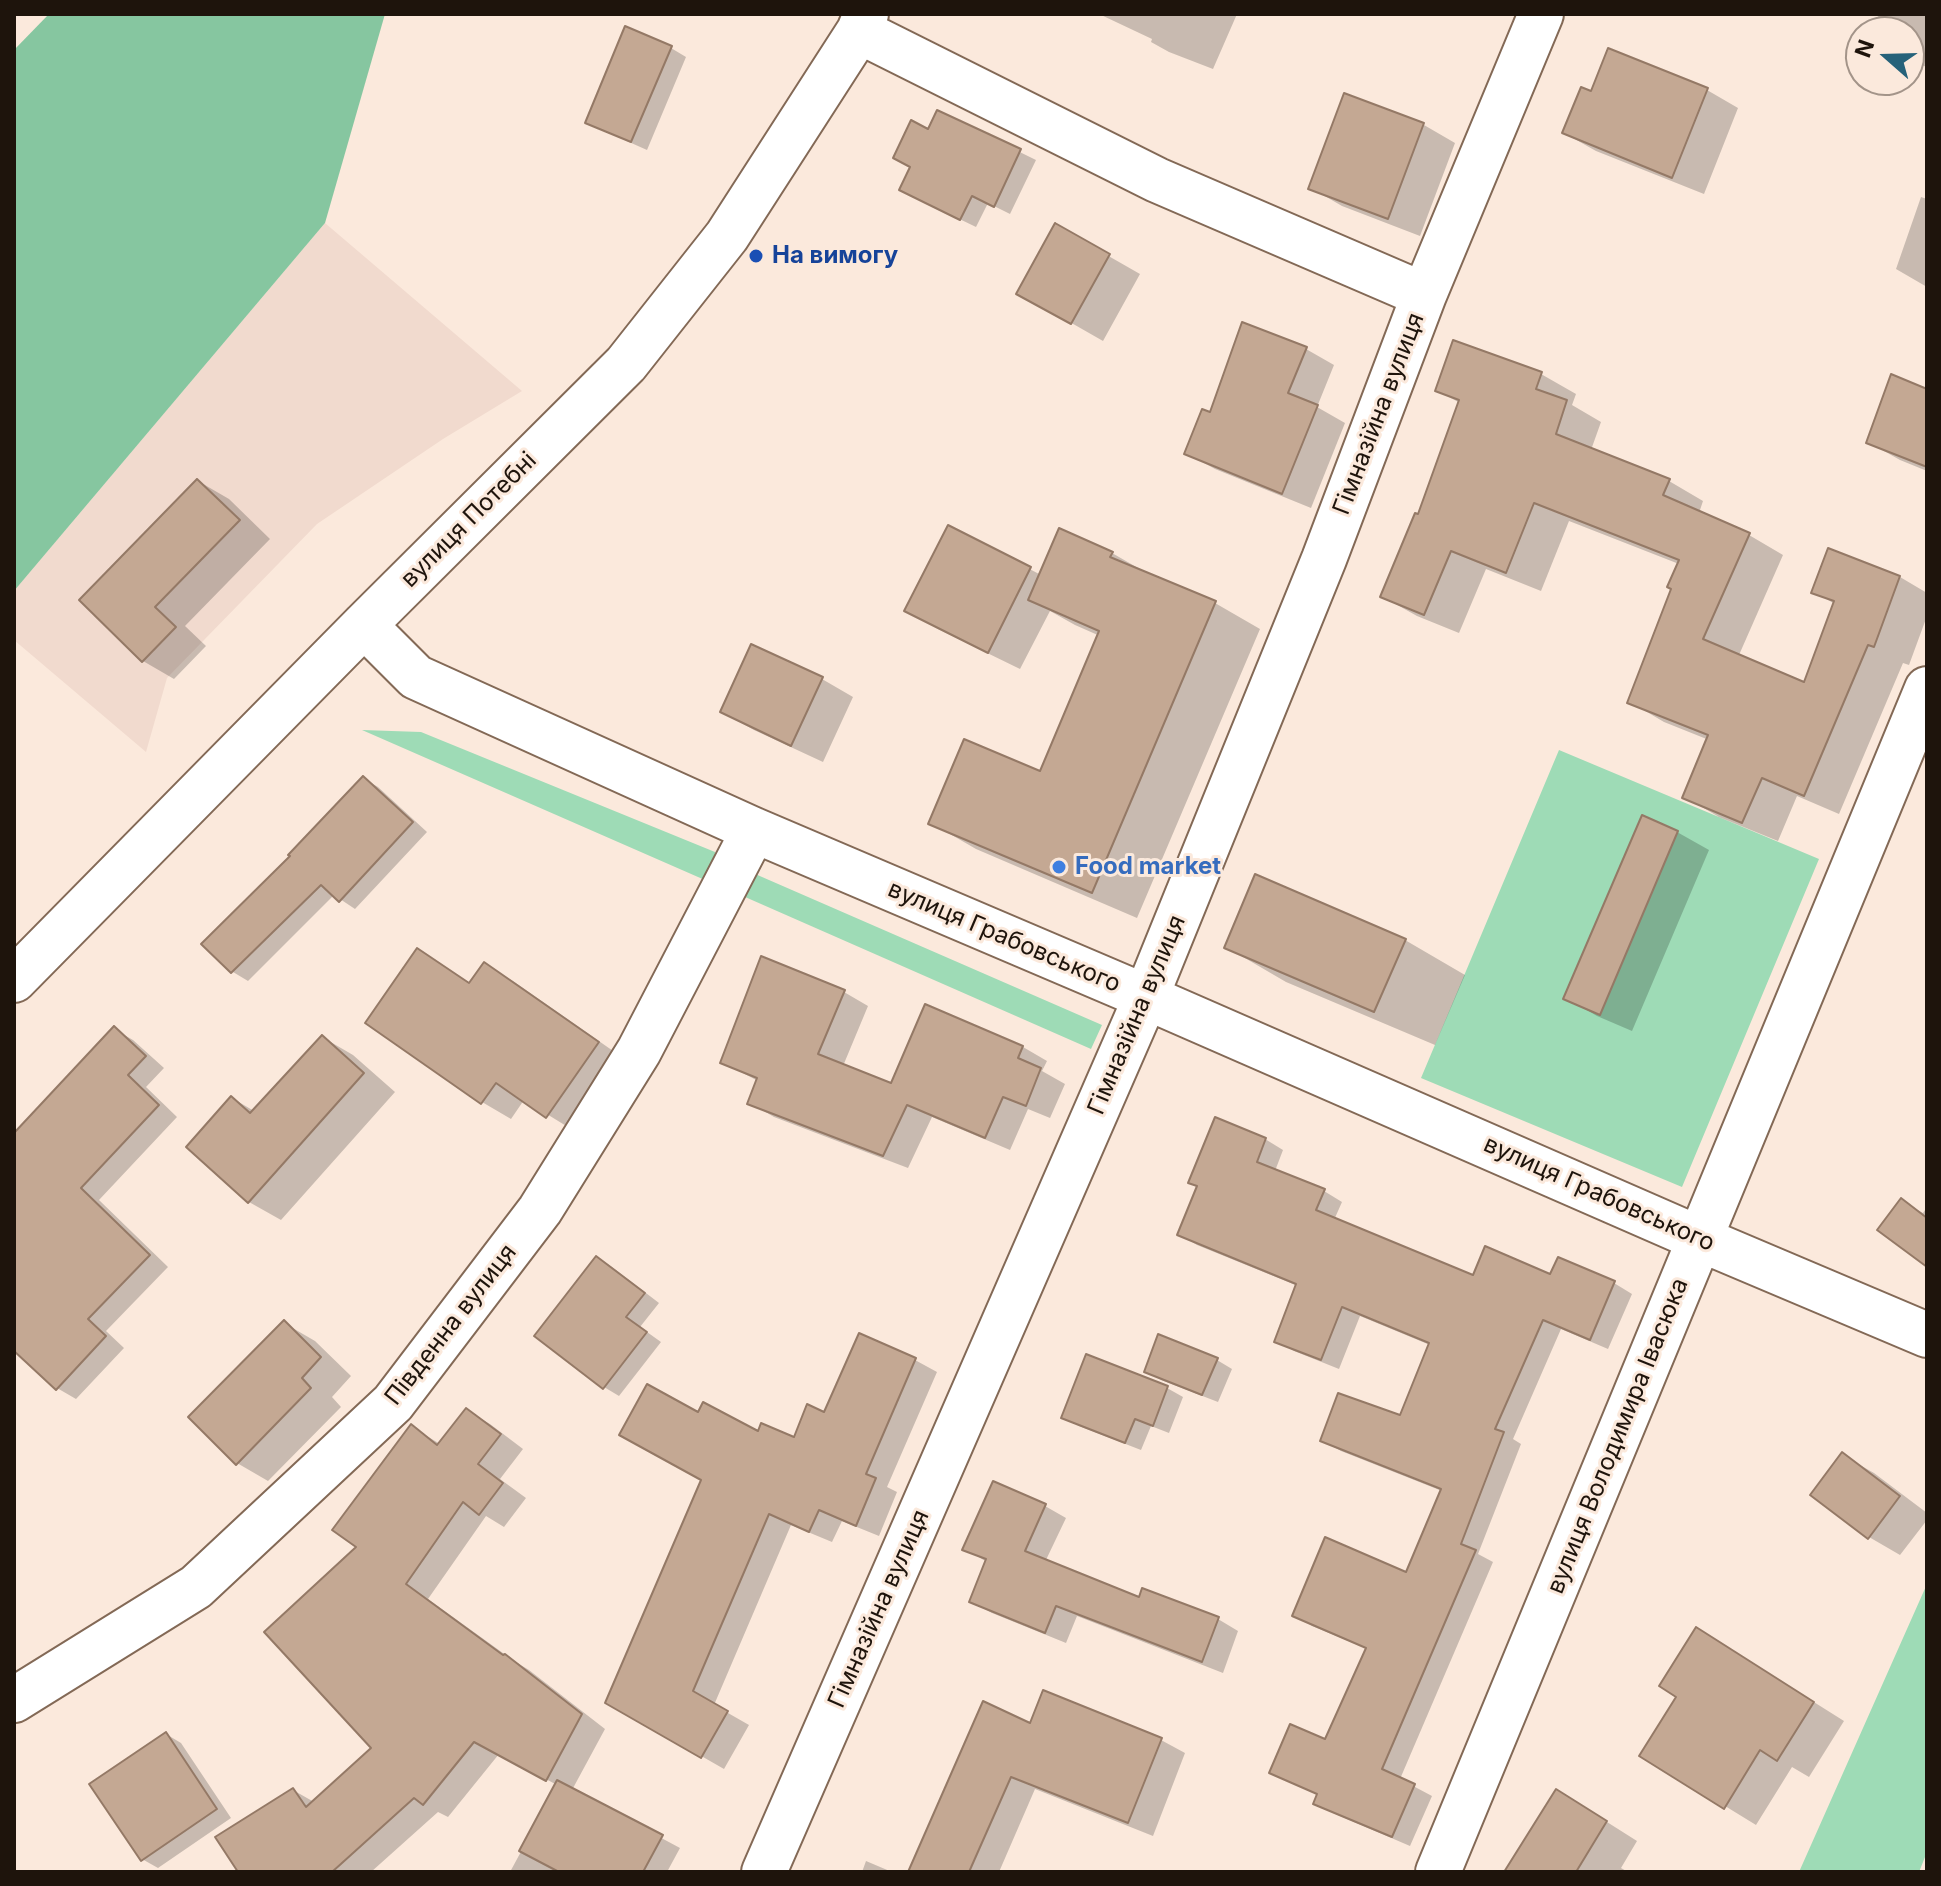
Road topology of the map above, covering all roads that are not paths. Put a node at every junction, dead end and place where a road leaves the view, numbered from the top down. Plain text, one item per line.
1 (1541, 14) edge
2 (862, 22) edge
3 (1424, 295) junction
4 (364, 625) junction
5 (1927, 689) edge
6 (754, 830) junction
7 (14, 980) edge
8 (1146, 997) junction
9 (1700, 1239) junction
10 (1927, 1335) edge
11 (14, 1700) edge
12 (764, 1872) edge
13 (1438, 1872) edge

1 - 3 street, Гімназійна вулиця
2 - 3 street
2 - 4 street, вулиця Потебні
3 - 8 street, Гімназійна вулиця
4 - 6 street, вулиця Грабовського
4 - 7 street, вулиця Потебні
5 - 9 street, вулиця Володимира Івасюка
6 - 8 street, вулиця Грабовського
6 - 11 street, Південна вулиця
8 - 9 street, вулиця Грабовського
8 - 12 street, Гімназійна вулиця
9 - 10 street, вулиця Грабовського
9 - 13 street, вулиця Володимира Івасюка

